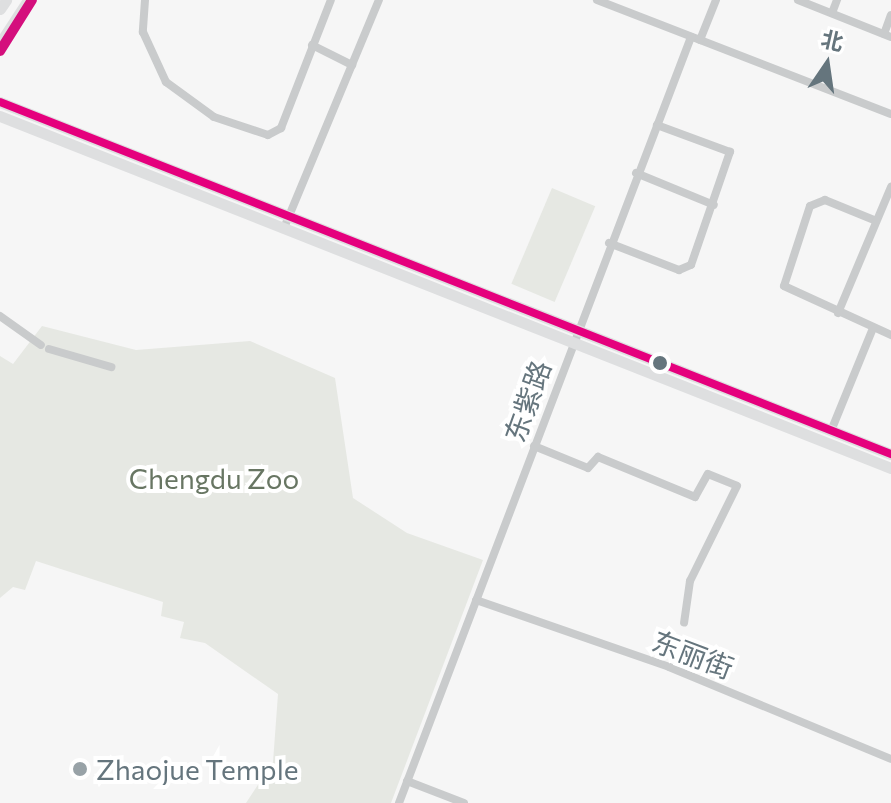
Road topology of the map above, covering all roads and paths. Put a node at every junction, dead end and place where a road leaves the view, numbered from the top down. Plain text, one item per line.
1 (6, 0) edge
2 (28, 0) edge
3 (145, 0) edge
4 (331, 0) edge
5 (379, 0) edge
6 (597, 0) edge
7 (716, 0) edge
8 (798, 0) edge
9 (837, 0) edge
10 (0, 9) edge
11 (832, 13) junction
12 (891, 15) edge
13 (887, 35) edge
14 (696, 38) junction
15 (0, 43) edge
16 (312, 45) junction
17 (352, 65) junction
18 (0, 102) edge
19 (891, 114) edge
20 (0, 116) edge
21 (657, 125) junction
22 (636, 173) junction
23 (891, 187) edge
24 (714, 205) junction
25 (874, 220) junction
26 (286, 223) junction
27 (609, 243) junction
28 (838, 313) junction
29 (0, 316) edge
30 (873, 328) junction
31 (891, 335) edge
32 (574, 336) junction
33 (111, 367) dead end
34 (831, 431) junction
35 (534, 446) junction
36 (891, 454) edge
37 (891, 468) edge
38 (476, 600) junction
39 (684, 623) dead end
40 (891, 759) edge
41 (407, 781) junction
42 (399, 803) edge
43 (464, 803) edge

1 - 10 main road
2 - 15 main road
3 - 16 street
4 - 16 street
5 - 17 street
6 - 14 street
7 - 14 street, 东紫路
8 - 11 street
9 - 11 street
11 - 13 street
12 - 13 street
14 - 19 street
14 - 21 street, 东紫路
16 - 17 street
17 - 26 street
18 - 26 main road
20 - 26 main road
21 - 22 street, 东紫路
21 - 24 street
22 - 24 street
22 - 27 street, 东紫路
23 - 25 street
24 - 27 street
25 - 28 street
25 - 28 street
26 - 32 main road
27 - 32 street, 东紫路
28 - 30 street
29 - 33 street
30 - 31 street
30 - 34 street
32 - 34 main road
32 - 35 street, 东紫路
32 - 37 main road
34 - 36 main road
35 - 38 street, 东紫路
35 - 39 street
38 - 40 street, 东丽街
38 - 41 street, 东紫路
41 - 42 street, 东紫路
41 - 43 street

